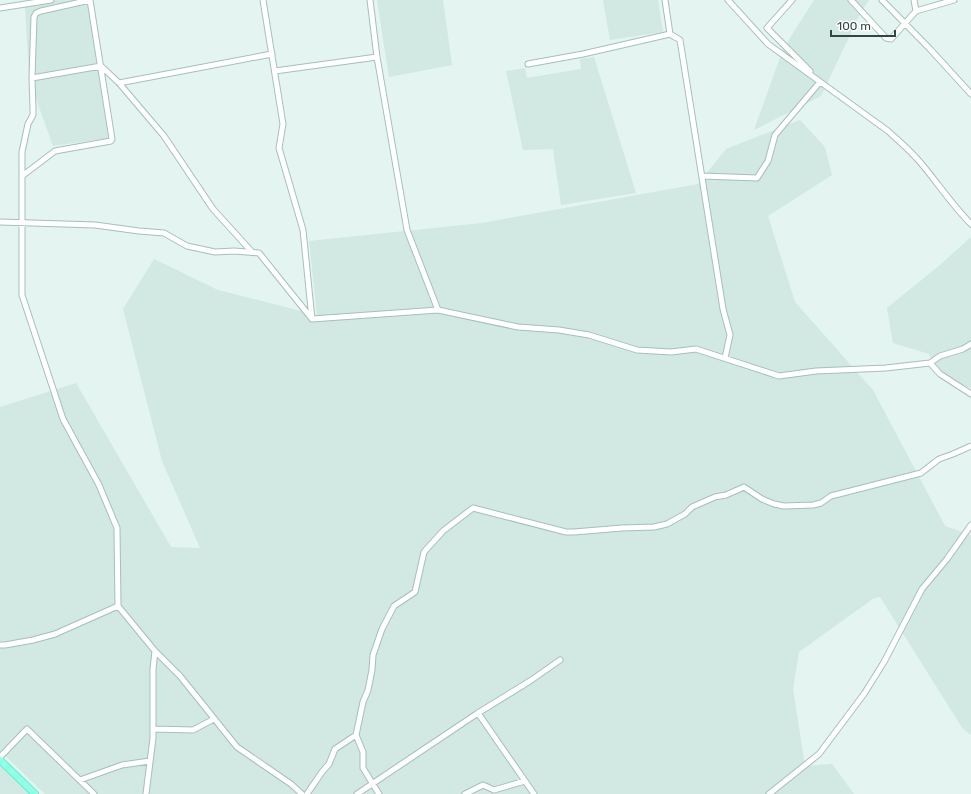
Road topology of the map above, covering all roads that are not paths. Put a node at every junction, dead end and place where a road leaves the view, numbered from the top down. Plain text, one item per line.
1 (51, 0) edge
2 (90, 0) edge
3 (263, 0) edge
4 (370, 0) edge
5 (665, 0) edge
6 (728, 0) edge
7 (792, 0) edge
8 (851, 0) edge
9 (882, 0) edge
10 (914, 0) edge
11 (954, 0) edge
12 (0, 8) edge
13 (916, 11) junction
14 (904, 24) junction
15 (670, 34) junction
16 (272, 54) junction
17 (377, 56) junction
18 (528, 64) dead end
19 (101, 66) junction
20 (275, 71) junction
21 (32, 78) junction
22 (820, 82) junction
23 (119, 83) junction
24 (971, 94) edge
25 (22, 176) junction
26 (702, 176) junction
27 (0, 222) edge
28 (21, 222) junction
29 (971, 224) edge
30 (252, 252) junction
31 (438, 310) junction
32 (312, 319) junction
33 (971, 344) edge
34 (725, 358) junction
35 (930, 363) junction
36 (971, 394) edge
37 (971, 446) edge
38 (971, 525) edge
39 (118, 606) junction
40 (0, 645) edge
41 (154, 651) junction
42 (560, 660) dead end
43 (478, 713) junction
44 (214, 719) junction
45 (153, 729) junction
46 (356, 736) junction
47 (0, 758) edge
48 (150, 762) junction
49 (80, 780) junction
50 (525, 781) junction
51 (372, 784) junction
52 (35, 794) edge
53 (94, 794) edge
54 (146, 794) edge
55 (302, 794) edge
56 (307, 794) edge
57 (357, 794) edge
58 (378, 794) edge
59 (465, 794) edge
60 (534, 794) edge
61 (769, 794) edge

1 - 12 street
2 - 19 street
2 - 21 street
3 - 16 street
4 - 17 street
5 - 15 street
6 - 22 street
7 - 22 street
8 - 14 street
9 - 14 street
10 - 13 street
11 - 13 street
13 - 14 street
14 - 24 street
15 - 18 street
15 - 26 street
16 - 20 street
16 - 23 street
17 - 20 street
17 - 31 street
19 - 21 street
19 - 23 street
19 - 25 street
20 - 32 street
21 - 25 street
22 - 26 street
22 - 29 street
23 - 30 street
25 - 28 street
26 - 34 street
27 - 28 street
28 - 30 street
28 - 39 street
30 - 32 street
31 - 32 street
31 - 34 street
33 - 35 street
34 - 35 street
35 - 36 street
37 - 46 street
38 - 61 street
39 - 40 street
39 - 41 street
41 - 44 street
41 - 45 street
42 - 43 street
43 - 50 street
43 - 51 street
44 - 45 street
44 - 55 street
45 - 48 street
46 - 51 street
46 - 56 street
47 - 49 street
47 - 52 main road
48 - 49 street
48 - 54 street
49 - 53 street
50 - 59 street
50 - 60 street
51 - 57 street
51 - 58 street

